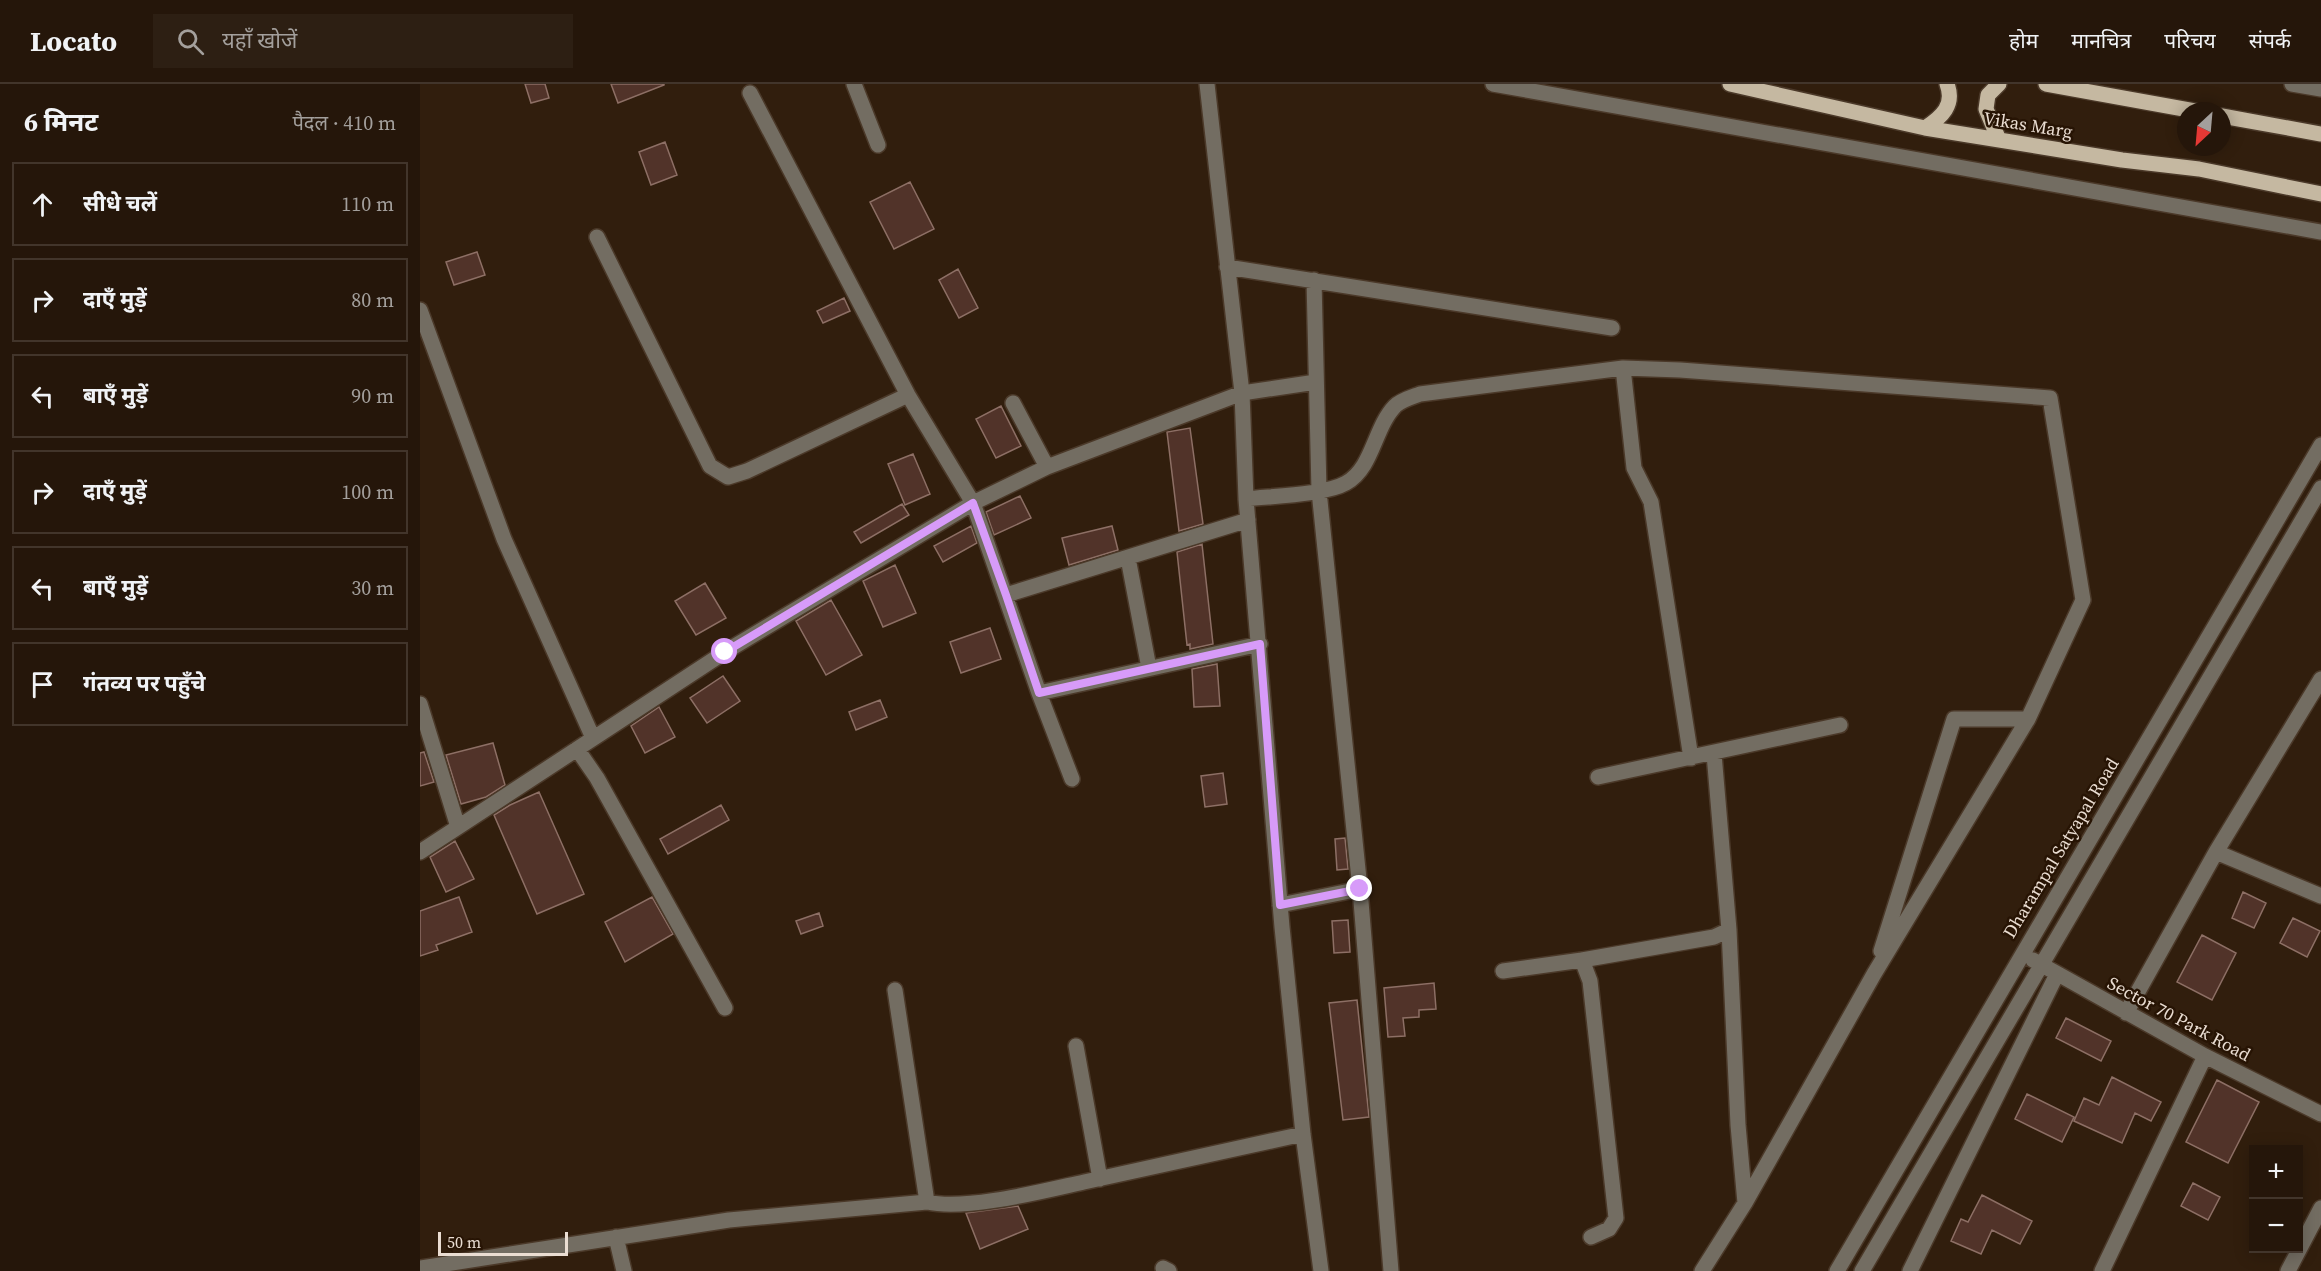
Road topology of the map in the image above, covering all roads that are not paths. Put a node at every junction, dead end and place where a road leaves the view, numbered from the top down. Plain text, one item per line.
1 (854, 84) edge
2 (1207, 84) edge
3 (1493, 84) edge
4 (1730, 84) edge
5 (1947, 84) edge
6 (1999, 84) edge
7 (2046, 84) edge
8 (2292, 84) edge
9 (2321, 89) edge
10 (750, 93) dead end
11 (2177, 108) edge
12 (2231, 118) edge
13 (1925, 128) junction
14 (2321, 134) edge
15 (1999, 140) junction
16 (878, 145) dead end
17 (2321, 194) edge
18 (2321, 232) edge
19 (597, 237) dead end
20 (1227, 267) junction
21 (1314, 280) junction
22 (420, 310) edge
23 (1612, 328) dead end
24 (426, 341) edge
25 (1623, 368) junction
26 (1316, 382) junction
27 (1242, 393) junction
28 (908, 395) junction
29 (1013, 403) dead end
30 (2321, 445) edge
31 (1047, 467) junction
32 (2321, 488) edge
33 (1319, 491) junction
34 (1246, 499) junction
35 (973, 503) junction
36 (1248, 520) junction
37 (1128, 558) junction
38 (1006, 595) junction
39 (1260, 644) junction
40 (1149, 668) junction
41 (2321, 679) edge
42 (1039, 693) junction
43 (420, 704) edge
44 (2028, 719) junction
45 (1840, 725) dead end
46 (593, 738) junction
47 (577, 749) junction
48 (1714, 754) junction
49 (1692, 758) junction
50 (1598, 777) dead end
51 (1072, 779) dead end
52 (458, 827) junction
53 (420, 852) edge
54 (2216, 852) junction
55 (1360, 889) junction
56 (2321, 896) edge
57 (1280, 905) junction
58 (1729, 930) junction
59 (2022, 952) junction
60 (1582, 960) junction
61 (2040, 965) junction
62 (1503, 971) dead end
63 (1874, 974) junction
64 (2057, 974) junction
65 (895, 990) dead end
66 (725, 1008) dead end
67 (2126, 1013) junction
68 (1076, 1046) dead end
69 (2205, 1056) junction
70 (2321, 1114) edge
71 (1303, 1134) junction
72 (1100, 1179) junction
73 (927, 1202) junction
74 (1745, 1203) junction
75 (2321, 1208) edge
76 (1591, 1237) dead end
77 (616, 1238) junction
78 (442, 1267) edge
79 (420, 1268) edge
80 (624, 1271) edge
81 (1321, 1271) edge
82 (1391, 1271) edge
83 (1702, 1271) edge
84 (1837, 1271) edge
85 (1863, 1271) edge
86 (1910, 1271) edge
87 (2102, 1271) edge
88 (2288, 1271) edge

1 - 16 street
2 - 20 street
3 - 18 street
4 - 13 main road, Vikas Marg
5 - 13 main road
6 - 15 main road
7 - 11 main road
8 - 9 street
10 - 28 street
12 - 14 main road
13 - 15 main road, Vikas Marg
15 - 17 main road, Vikas Marg
19 - 28 street
20 - 21 street
20 - 27 street
21 - 23 street
21 - 26 street
22 - 24 street
24 - 46 street
25 - 33 street
25 - 44 street
25 - 49 street
26 - 27 street
26 - 33 street
27 - 31 street
27 - 34 street
28 - 35 street
29 - 31 street
30 - 59 street, Dharampal Satyapal Road
31 - 35 street
32 - 61 street
33 - 34 street
33 - 55 street
34 - 36 street
35 - 38 street
35 - 46 street
36 - 37 street
36 - 39 street
37 - 38 street
37 - 40 street
38 - 42 street
39 - 40 street
39 - 57 street
40 - 42 street
41 - 54 street
42 - 51 street
43 - 52 street
44 - 63 street
44 - 63 street
45 - 48 street
46 - 47 street
47 - 52 street
47 - 66 street
48 - 49 street
48 - 58 street
49 - 50 street
52 - 53 street
54 - 56 street
54 - 67 street
55 - 57 street
55 - 82 street
57 - 71 street
58 - 60 street
58 - 74 street
59 - 61 street, Sector 70 Park Road
59 - 84 street, Dharampal Satyapal Road
60 - 62 street
60 - 76 street
61 - 64 street, Sector 70 Park Road
61 - 85 street
63 - 74 street
64 - 67 street, Sector 70 Park Road
64 - 86 street
65 - 73 street
67 - 69 street, Sector 70 Park Road
68 - 72 street
69 - 70 street, Sector 70 Park Road
69 - 87 street
71 - 72 street
71 - 81 street
72 - 73 street
73 - 77 street
74 - 83 street
75 - 88 street
77 - 78 street
77 - 80 street
78 - 79 street

